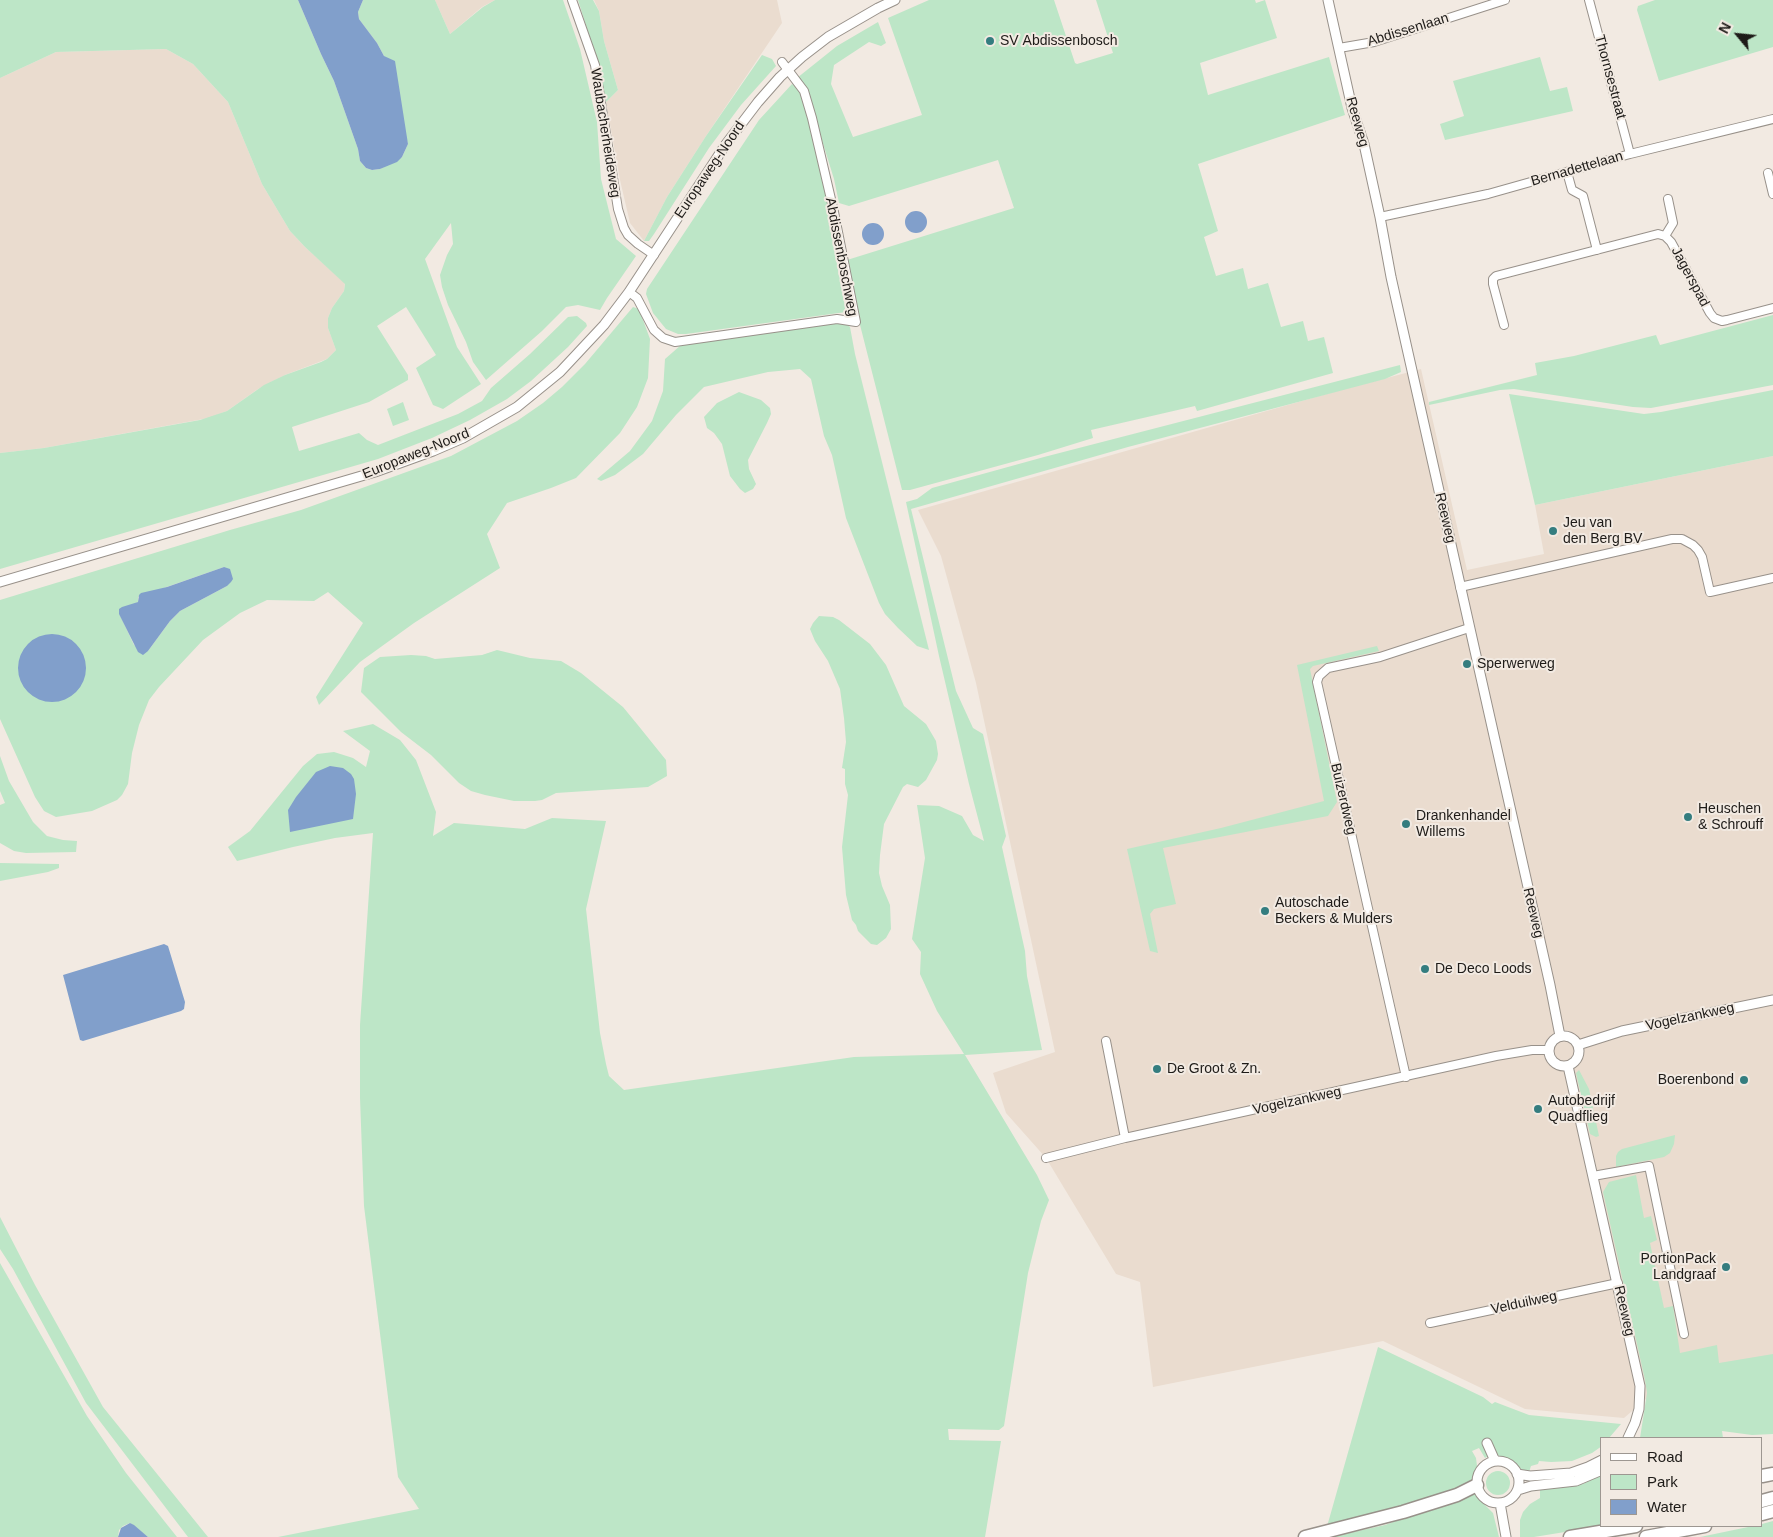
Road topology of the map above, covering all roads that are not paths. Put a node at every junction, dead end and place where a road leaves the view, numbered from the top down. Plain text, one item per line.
1 (572, 0) edge
2 (895, 0) edge
3 (1328, 0) edge
4 (1505, 0) edge
5 (1589, 0) edge
6 (1339, 48) junction
7 (785, 66) junction
8 (1773, 119) edge
9 (1630, 154) junction
10 (1567, 172) junction
11 (1768, 173) dead end
12 (1773, 194) edge
13 (1668, 199) dead end
14 (1380, 217) junction
15 (1665, 236) junction
16 (1597, 250) junction
17 (654, 255) junction
18 (629, 292) junction
19 (1773, 308) edge
20 (1504, 325) dead end
21 (1773, 578) edge
22 (0, 582) edge
23 (1460, 587) junction
24 (1469, 628) junction
25 (1773, 1000) edge
26 (1560, 1036) junction
27 (1106, 1041) dead end
28 (1578, 1045) junction
29 (1549, 1050) junction
30 (1568, 1066) junction
31 (1406, 1077) junction
32 (1125, 1138) junction
33 (1046, 1158) dead end
34 (1593, 1176) junction
35 (1618, 1284) junction
36 (1430, 1323) dead end
37 (1684, 1334) dead end
38 (1629, 1437) edge
39 (1487, 1443) dead end
40 (1495, 1461) junction
41 (1600, 1461) edge
42 (1600, 1471) edge
43 (1517, 1474) junction
44 (1477, 1485) junction
45 (1518, 1490) junction
46 (1500, 1503) junction
47 (1630, 1527) edge
48 (1700, 1527) edge
49 (1306, 1537) edge
50 (1506, 1537) edge
51 (1570, 1537) edge
52 (1646, 1537) edge

1 - 17 street, Waubacherheideweg
2 - 7 street, Europaweg-Noord
3 - 6 street, Reeweg
4 - 6 street, Abdissenlaan
5 - 9 street, Thornsestraat
6 - 14 street, Reeweg
7 - 17 street, Europaweg-Noord
7 - 18 street, Abdissenboschweg
8 - 9 street, Bernadettelaan
9 - 10 street, Bernadettelaan
10 - 14 street, Bernadettelaan
10 - 16 street
11 - 12 street
13 - 15 street, Jagerspad
14 - 23 street, Reeweg
15 - 16 street, Jagerspad
15 - 19 street, Jagerspad
16 - 20 street, Jagerspad
17 - 18 street, Europaweg-Noord
18 - 22 street, Europaweg-Noord
21 - 23 street
23 - 24 street, Reeweg
24 - 26 street, Reeweg
24 - 31 street, Buizerdweg
25 - 28 street, Vogelzankweg
26 - 28 street
26 - 29 street
27 - 32 street
28 - 30 street
29 - 30 street
29 - 31 street, Vogelzankweg
30 - 34 street, Reeweg
31 - 32 street, Vogelzankweg
32 - 33 street, Vogelzankweg
34 - 35 street, Reeweg
34 - 37 street
35 - 36 street, Velduilweg
35 - 38 street, Reeweg
39 - 40 street
40 - 43 street
40 - 44 street
41 - 43 street
42 - 45 street
43 - 45 street
44 - 46 street
44 - 49 highway
45 - 46 street
46 - 50 street
47 - 51 highway
48 - 52 highway

